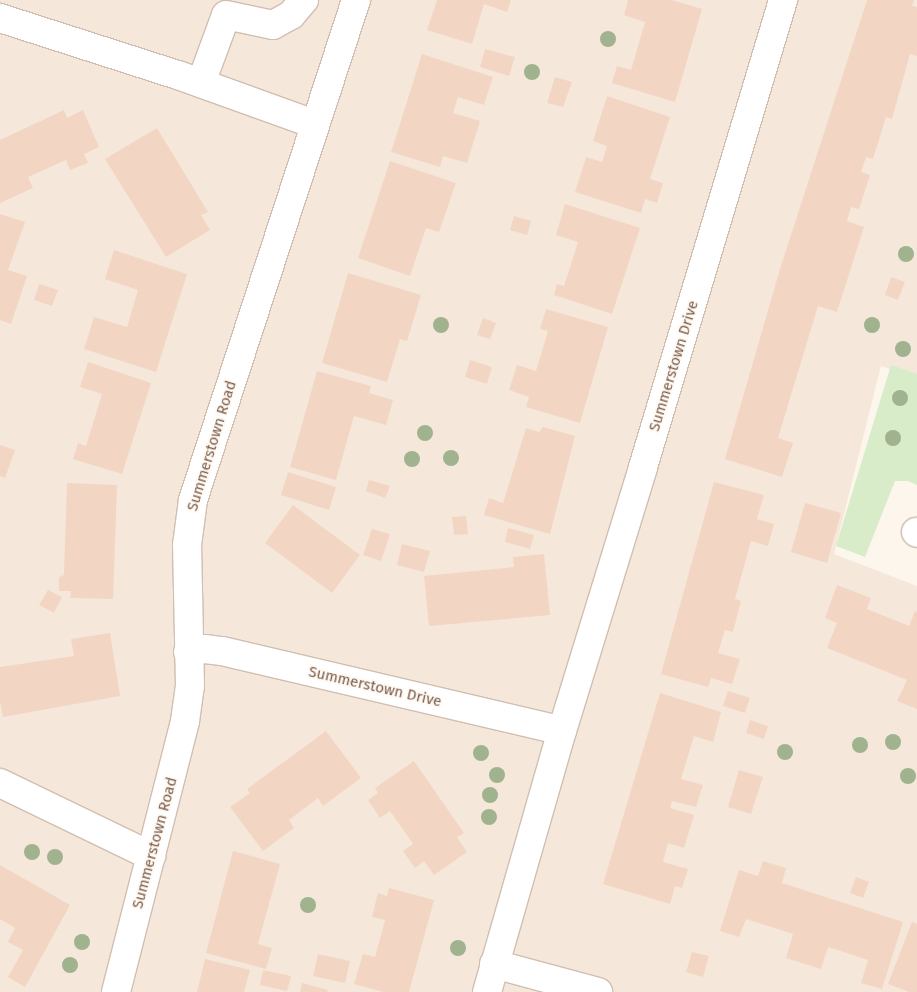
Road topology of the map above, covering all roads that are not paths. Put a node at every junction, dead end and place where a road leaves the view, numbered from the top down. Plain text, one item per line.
1 (304, 0) edge
2 (356, 0) edge
3 (783, 0) edge
4 (0, 18) edge
5 (201, 83) junction
6 (314, 124) junction
7 (188, 652) junction
8 (562, 731) junction
9 (0, 783) edge
10 (151, 856) junction
11 (494, 964) junction
12 (116, 992) edge
13 (487, 992) edge
14 (598, 992) edge

1 - 5 street
2 - 6 street, Summerstown Road
3 - 8 street, Summerstown Drive
4 - 5 street
5 - 6 street
6 - 7 street, Summerstown Road
7 - 8 street, Summerstown Drive
7 - 10 street, Summerstown Road
8 - 11 street, Summerstown Drive
9 - 10 street
10 - 12 street, Summerstown Road
11 - 13 street, Summerstown Drive
11 - 14 street

